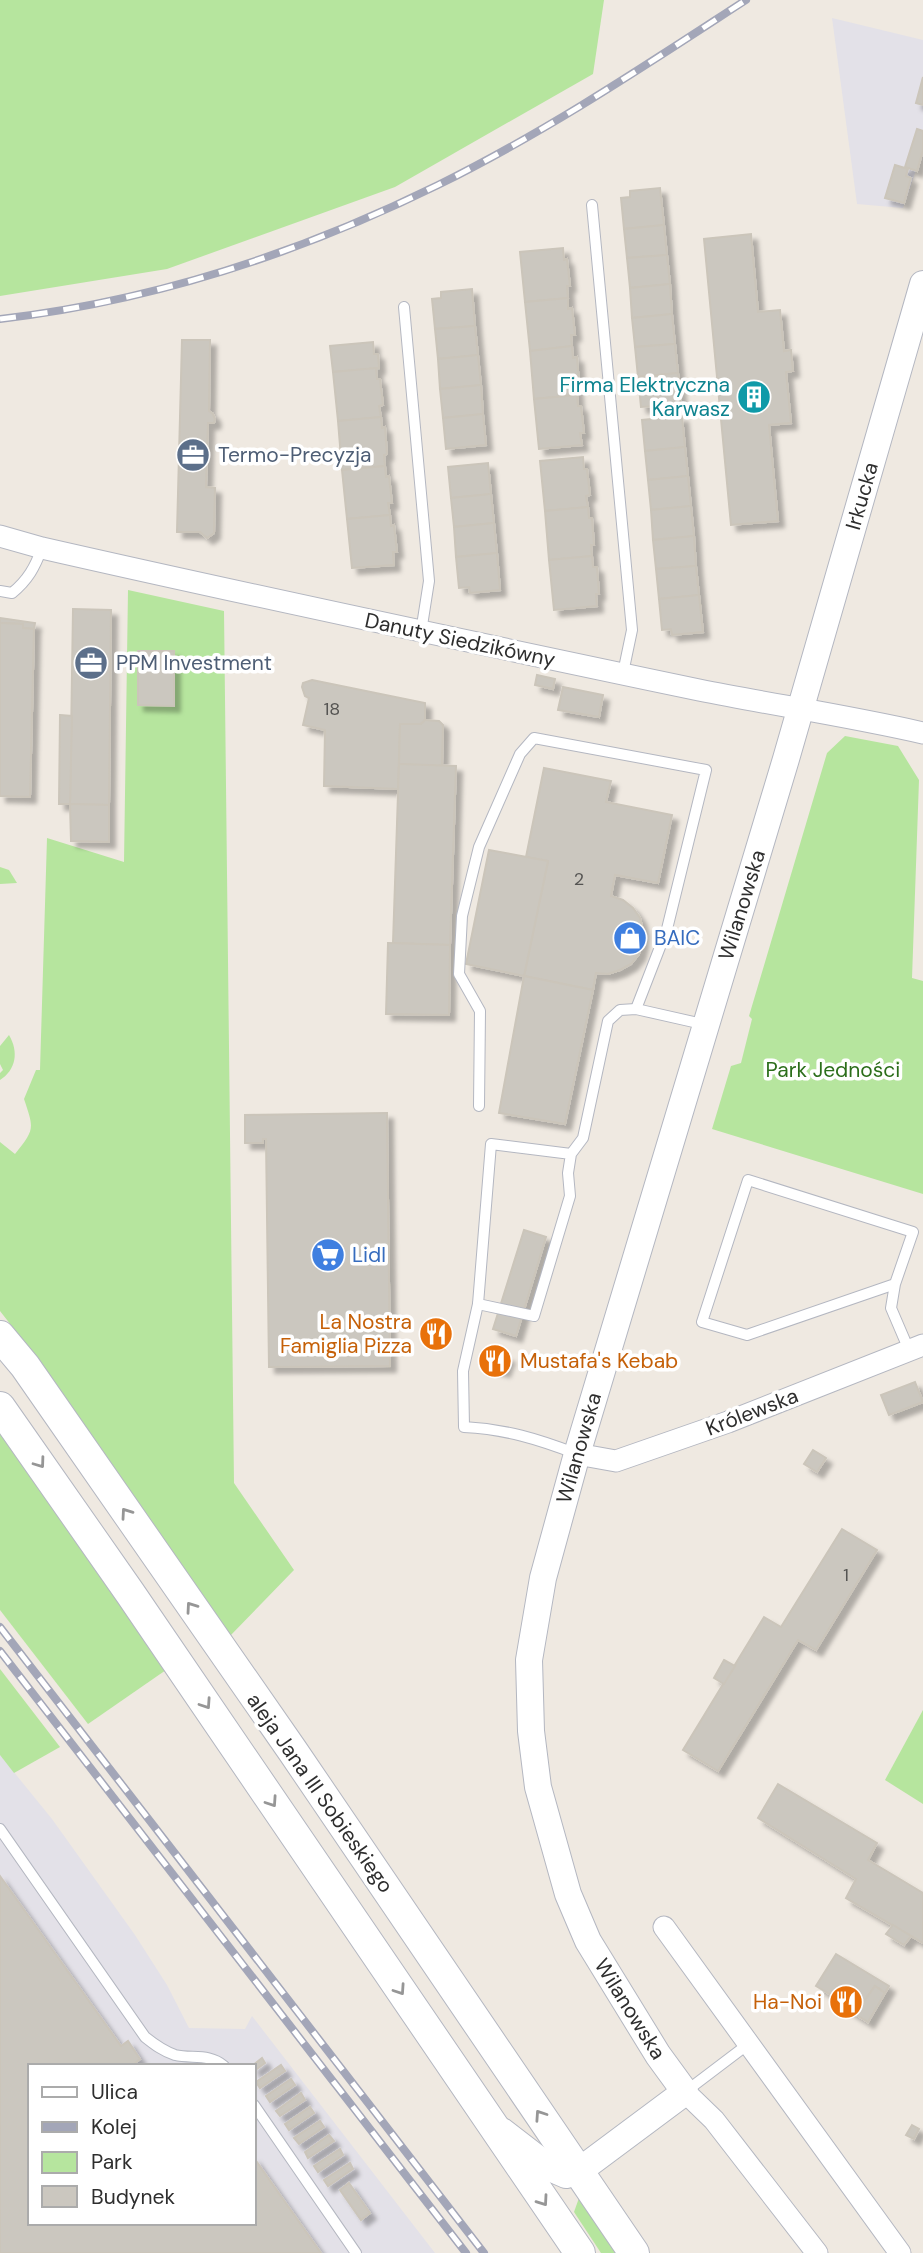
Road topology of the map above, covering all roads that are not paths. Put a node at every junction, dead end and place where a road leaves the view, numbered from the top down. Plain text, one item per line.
1 (592, 205) dead end
2 (923, 284) edge
3 (404, 307) dead end
4 (0, 536) edge
5 (42, 548) junction
6 (0, 591) edge
7 (421, 632) junction
8 (623, 673) junction
9 (800, 709) junction
10 (923, 733) edge
11 (636, 1009) junction
12 (707, 1026) junction
13 (479, 1106) dead end
14 (571, 1154) junction
15 (895, 1284) junction
16 (478, 1304) junction
17 (0, 1336) edge
18 (916, 1347) edge
19 (0, 1407) edge
20 (577, 1454) junction
21 (0, 1829) edge
22 (664, 1927) dead end
23 (747, 2045) junction
24 (222, 2064) edge
25 (685, 2092) junction
26 (256, 2108) edge
27 (492, 2124) junction
28 (579, 2171) junction
29 (356, 2253) edge
30 (580, 2253) edge
31 (634, 2253) edge
32 (817, 2253) edge
33 (900, 2253) edge

1 - 8 lane
2 - 9 street, Irkucka
3 - 7 lane
4 - 5 street, Danuty Siedzikówny
5 - 6 lane
5 - 7 street, Danuty Siedzikówny
7 - 8 street, Danuty Siedzikówny
8 - 9 street, Danuty Siedzikówny
9 - 10 street, Danuty Siedzikówny
9 - 12 street, Wilanowska
11 - 12 lane
11 - 13 lane
11 - 14 lane
12 - 20 street, Wilanowska
14 - 16 lane
14 - 16 lane
15 - 15 lane
15 - 18 lane
16 - 20 lane
28 -> 17 main road, aleja Jana III Sobieskiego
18 - 20 street, Królewska
19 -> 27 main road, aleja Jana III Sobieskiego
20 - 25 street, Wilanowska
21 - 24 lane
22 - 23 street
23 - 25 lane
23 - 33 street
25 - 28 street
25 - 32 street, Wilanowska
26 - 29 lane
27 - 28 street
27 -> 30 main road, aleja Jana III Sobieskiego
28 - 31 main road, aleja Jana III Sobieskiego

